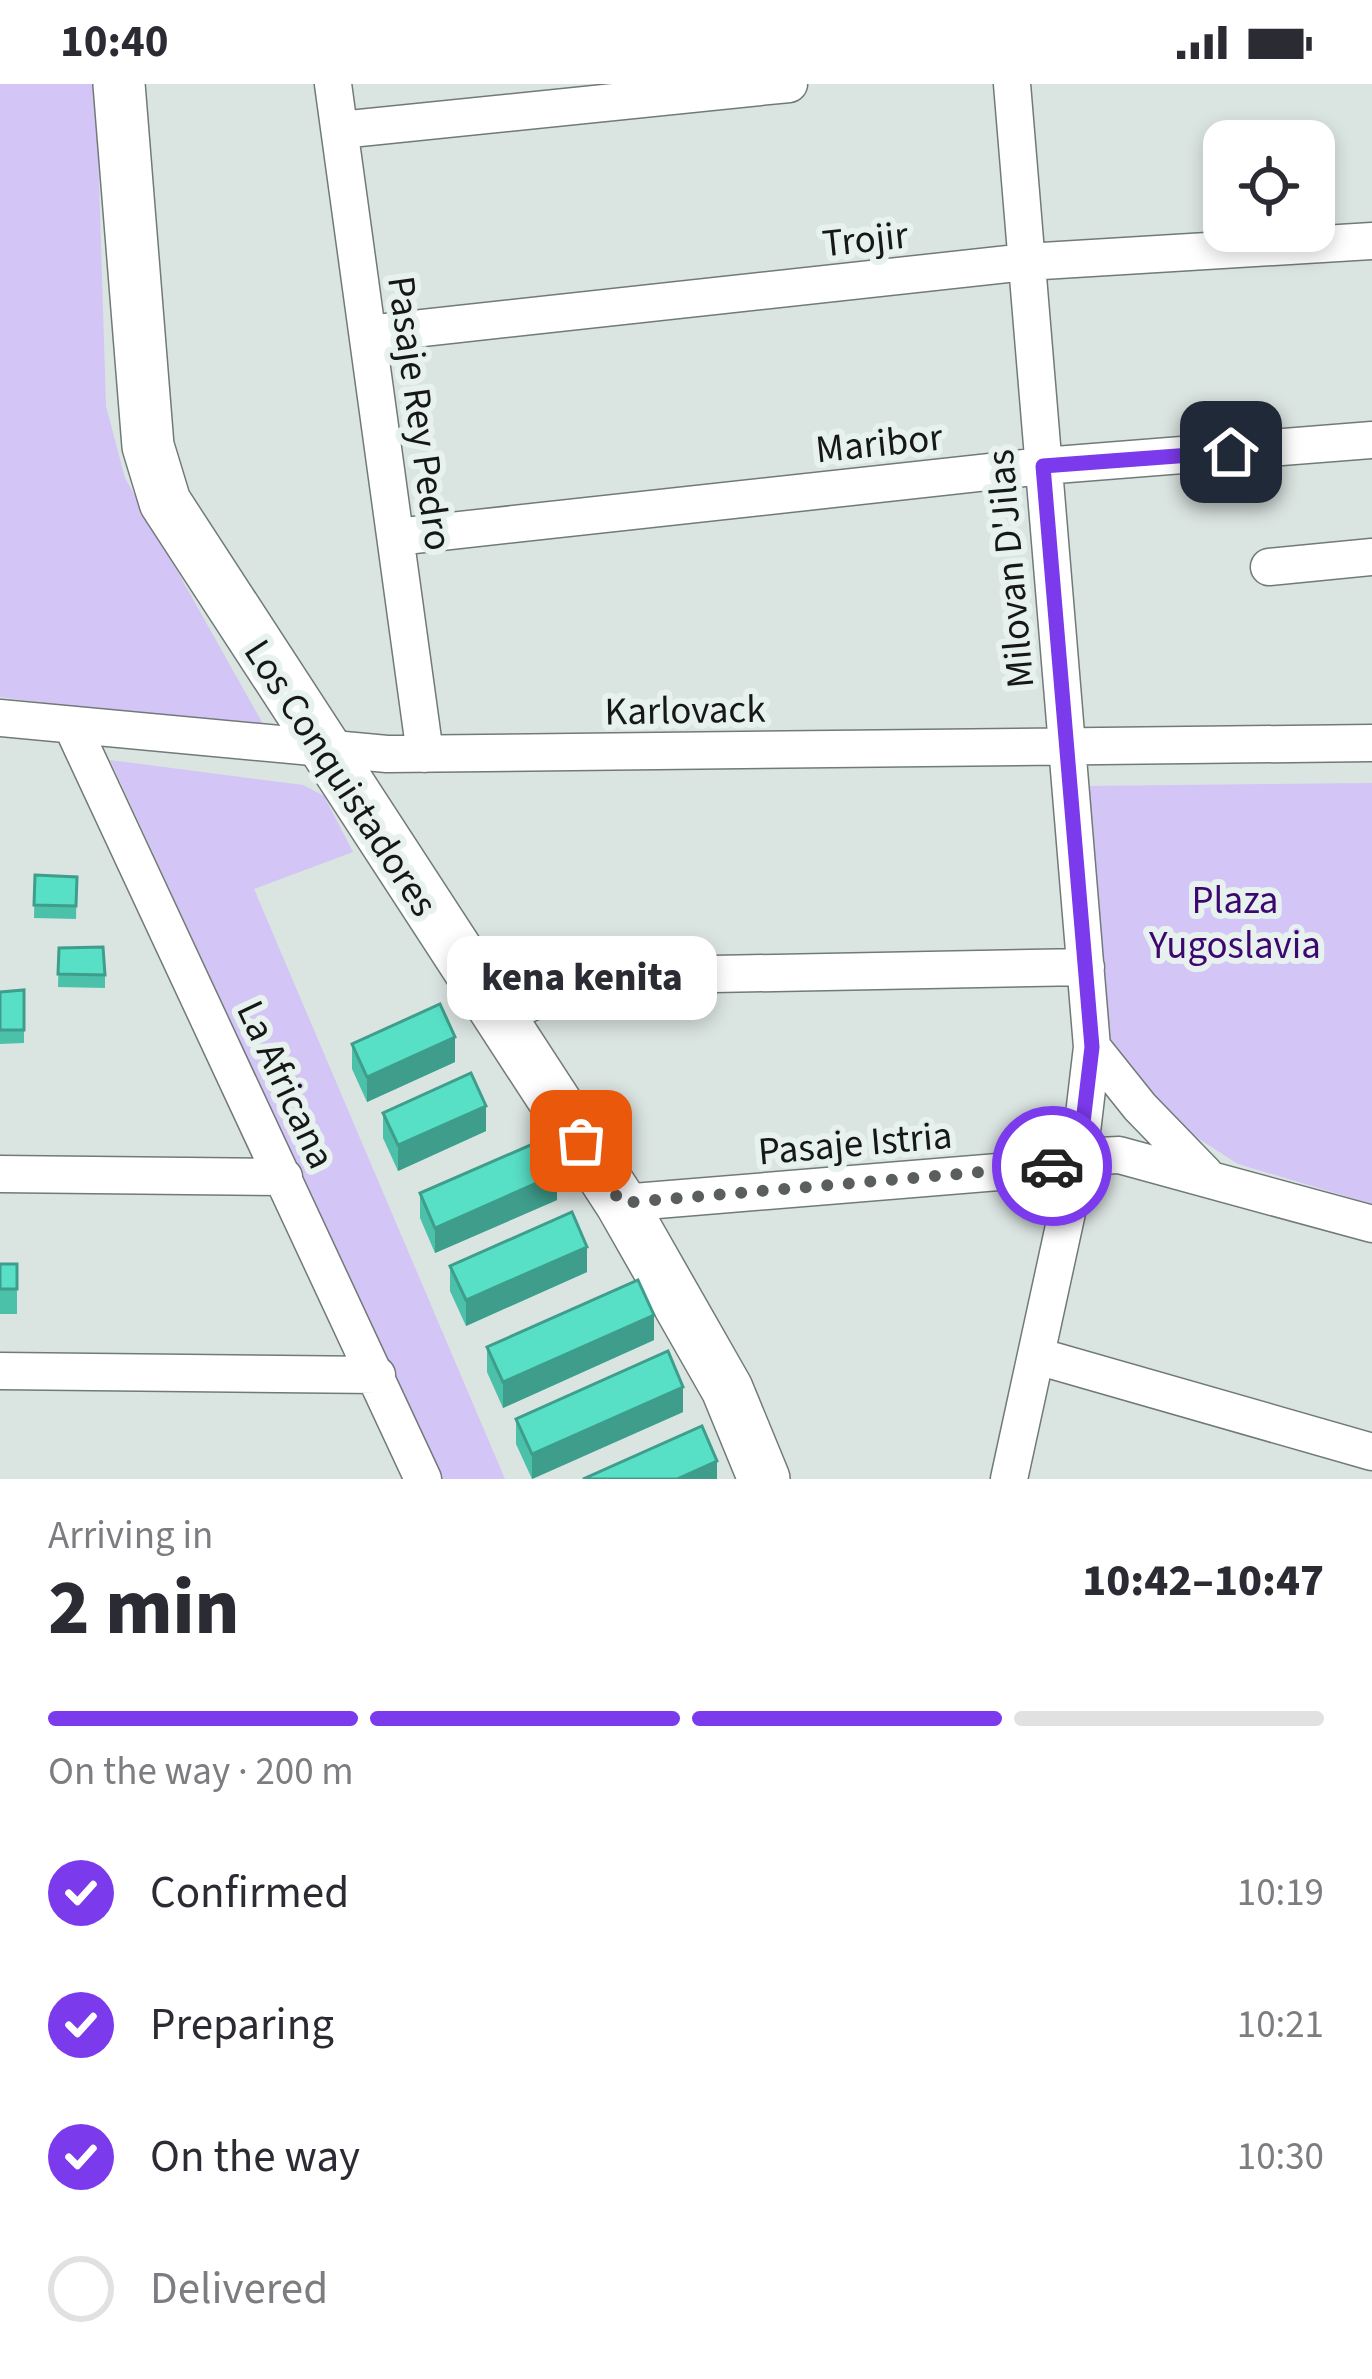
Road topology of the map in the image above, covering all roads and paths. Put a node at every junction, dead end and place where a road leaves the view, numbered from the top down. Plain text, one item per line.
1 (119, 84) edge
2 (334, 84) edge
3 (789, 84) edge
4 (1012, 84) edge
5 (340, 130) junction
6 (1372, 242) edge
7 (1026, 262) junction
8 (368, 334) junction
9 (1372, 440) edge
10 (1043, 466) junction
11 (396, 537) junction
12 (1372, 557) edge
13 (1269, 567) dead end
14 (0, 718) edge
15 (72, 726) junction
16 (1372, 743) edge
17 (1066, 747) junction
18 (325, 751) junction
19 (425, 754) junction
20 (1086, 967) junction
21 (500, 1016) junction
22 (1092, 1047) junction
23 (1079, 1156) junction
24 (0, 1174) edge
25 (284, 1177) junction
26 (1208, 1177) junction
27 (621, 1203) junction
28 (1372, 1224) edge
29 (1037, 1356) junction
30 (0, 1371) edge
31 (377, 1375) junction
32 (1372, 1452) edge
33 (423, 1479) edge
34 (764, 1479) edge
35 (1009, 1479) edge

1 - 18 street, Los Conquistadores
2 - 5 street, Pasaje Rey Pedro
3 - 5 street
4 - 7 street, Milovan D'Jilas
5 - 8 street, Pasaje Rey Pedro
6 - 7 street, Trojir
7 - 8 street, Trojir
7 - 10 street, Milovan D'Jilas
8 - 11 street, Pasaje Rey Pedro
9 - 10 street, Maribor
10 - 11 street, Maribor
10 - 17 street, Milovan D'Jilas
11 - 19 street, Pasaje Rey Pedro
12 - 13 street
14 - 15 street, Karlovack
15 - 18 street, Karlovack
15 - 25 street, La Africana
16 - 17 street, Karlovack
17 - 19 street, Karlovack
17 - 20 street, Milovan D'Jilas
18 - 19 street, Karlovack
18 - 21 street, Los Conquistadores
20 - 21 street
20 - 22 street, Milovan D'Jilas
21 - 27 street, Los Conquistadores
22 - 23 street, Milovan D'Jilas
22 - 26 street
23 - 26 street, Pasaje Istria
23 - 27 street, Pasaje Istria
23 - 29 street, Milovan D'Jilas
24 - 25 street
25 - 31 street, La Africana
26 - 28 street, Pasaje Istria
27 - 34 street, Los Conquistadores
29 - 32 street
29 - 35 street, Milovan D'Jilas
30 - 31 street
31 - 33 street, La Africana

